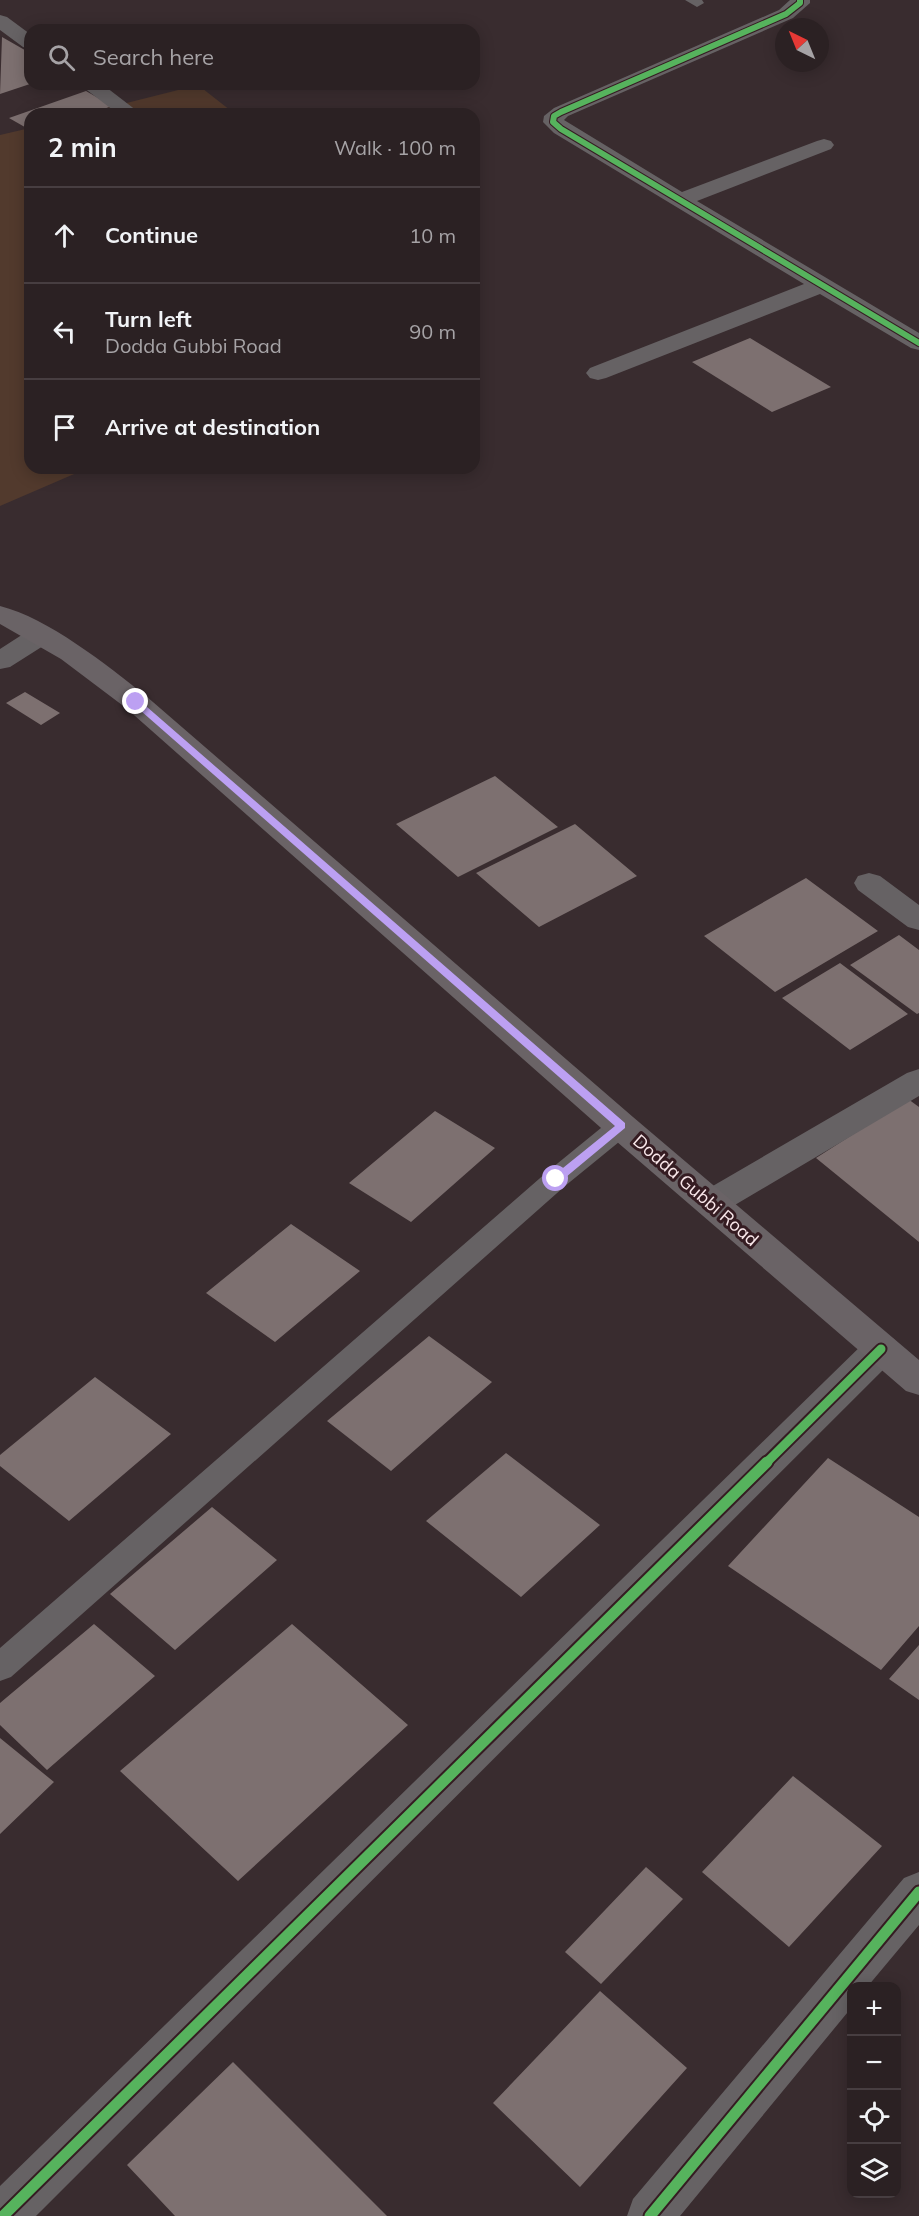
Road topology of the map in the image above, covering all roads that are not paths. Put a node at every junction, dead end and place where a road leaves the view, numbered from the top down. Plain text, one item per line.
1 (800, 0) edge
2 (0, 21) edge
3 (24, 39) edge
4 (97, 90) edge
5 (123, 108) edge
6 (824, 145) dead end
7 (680, 200) junction
8 (822, 285) junction
9 (919, 343) edge
10 (598, 373) dead end
11 (0, 614) edge
12 (41, 635) junction
13 (0, 661) edge
14 (869, 883) dead end
15 (919, 920) edge
16 (919, 1081) edge
17 (621, 1126) junction
18 (711, 1203) junction
19 (881, 1349) junction
20 (919, 1381) edge
21 (0, 1667) edge
22 (919, 1892) edge
23 (3, 2216) edge
24 (650, 2216) edge

1 - 7 street
2 - 3 street
4 - 5 street
6 - 7 street
7 - 8 street
8 - 9 street
8 - 10 street
11 - 12 main road, Dodda Gubbi Road
12 - 13 street
12 - 17 main road, Dodda Gubbi Road
14 - 15 street
16 - 18 street
17 - 18 main road, Dodda Gubbi Road
17 - 21 lane
18 - 19 main road, Dodda Gubbi Road
19 - 20 main road, Dodda Gubbi Road
19 - 23 street
22 - 24 street

